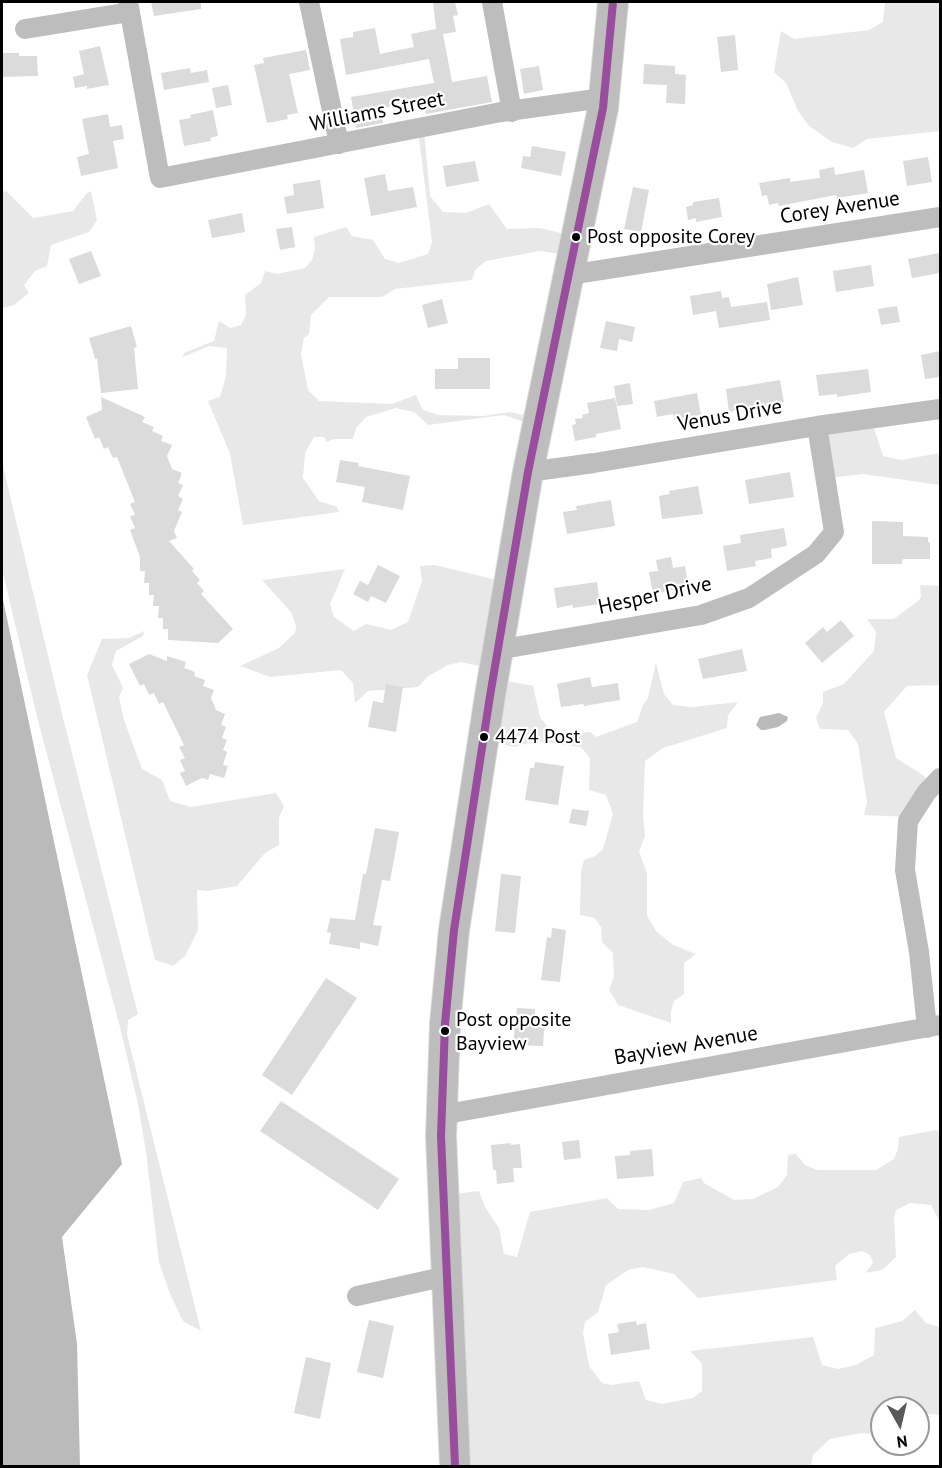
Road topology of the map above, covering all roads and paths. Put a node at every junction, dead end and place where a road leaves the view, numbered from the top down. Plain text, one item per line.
1 (309, 2) edge
2 (492, 2) edge
3 (613, 2) edge
4 (129, 7) edge
5 (25, 29) dead end
6 (603, 98) junction
7 (512, 112) junction
8 (339, 144) junction
9 (940, 217) edge
10 (569, 275) junction
11 (940, 409) edge
12 (817, 426) junction
13 (528, 472) junction
14 (497, 650) junction
15 (940, 778) edge
16 (934, 1027) edge
17 (441, 1115) junction
18 (447, 1276) junction
19 (357, 1296) dead end
20 (455, 1467) edge

1 - 8 street
2 - 7 street
3 - 6 main road
4 - 5 street
4 - 8 street, Williams Street
6 - 7 street, Williams Street
6 - 10 main road
7 - 8 street, Williams Street
9 - 10 street, Corey Avenue
10 - 13 main road
11 - 12 street, Venus Drive
12 - 13 street, Venus Drive
12 - 14 street, Hesper Drive
13 - 14 main road
14 - 17 main road
15 - 16 street
16 - 17 street, Bayview Avenue
17 - 18 main road
18 - 19 street
18 - 20 main road

